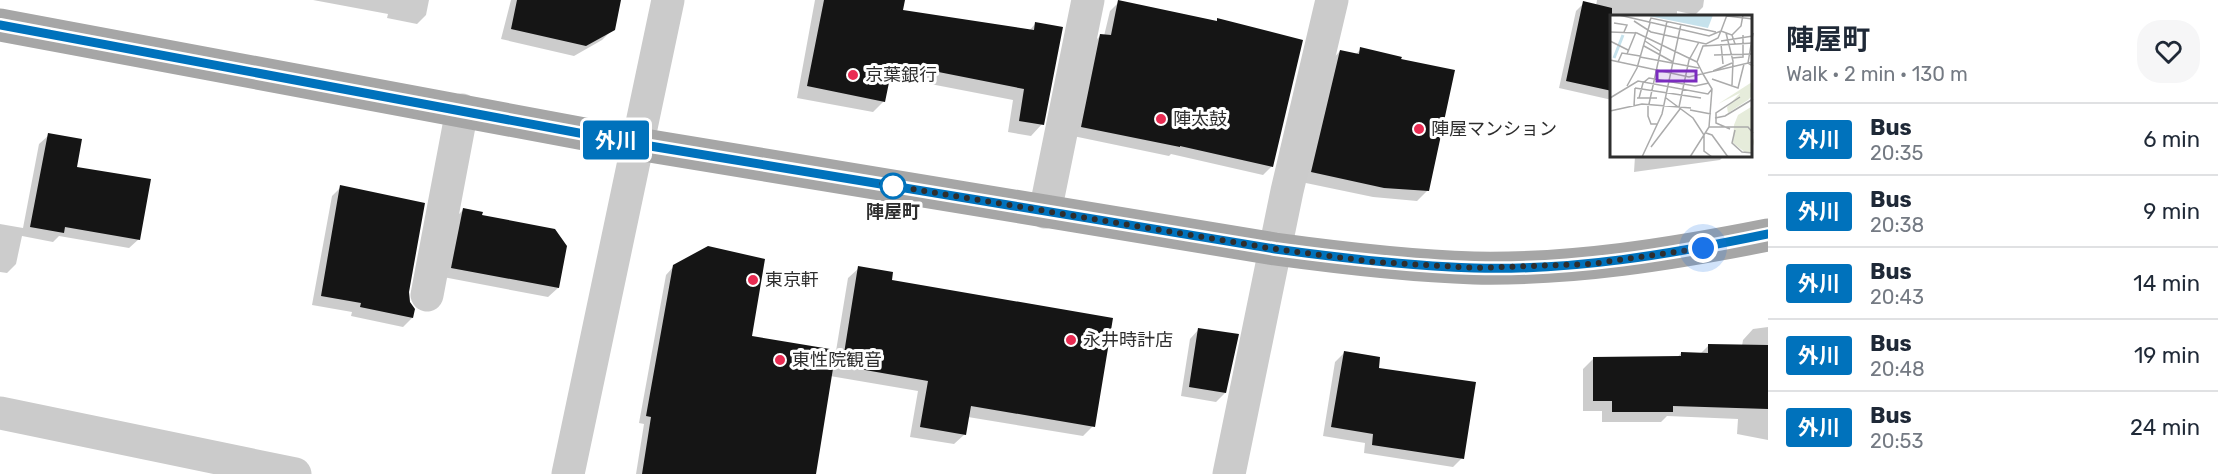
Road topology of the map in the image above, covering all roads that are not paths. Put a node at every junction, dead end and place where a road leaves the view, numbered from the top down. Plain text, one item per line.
1 (668, 0) edge
2 (1088, 0) edge
3 (1332, 0) edge
4 (0, 25) edge
5 (462, 110) junction
6 (638, 144) junction
7 (1045, 212) junction
8 (1768, 234) edge
9 (1275, 249) junction
10 (427, 295) dead end
11 (0, 413) edge
12 (295, 474) edge
13 (568, 474) edge
14 (1229, 474) edge

1 - 6 street
2 - 7 street
3 - 9 street
4 - 5 main road
5 - 6 main road
5 - 10 street
6 - 7 main road
6 - 13 street
7 - 9 main road
8 - 9 main road
9 - 14 street
11 - 12 street

